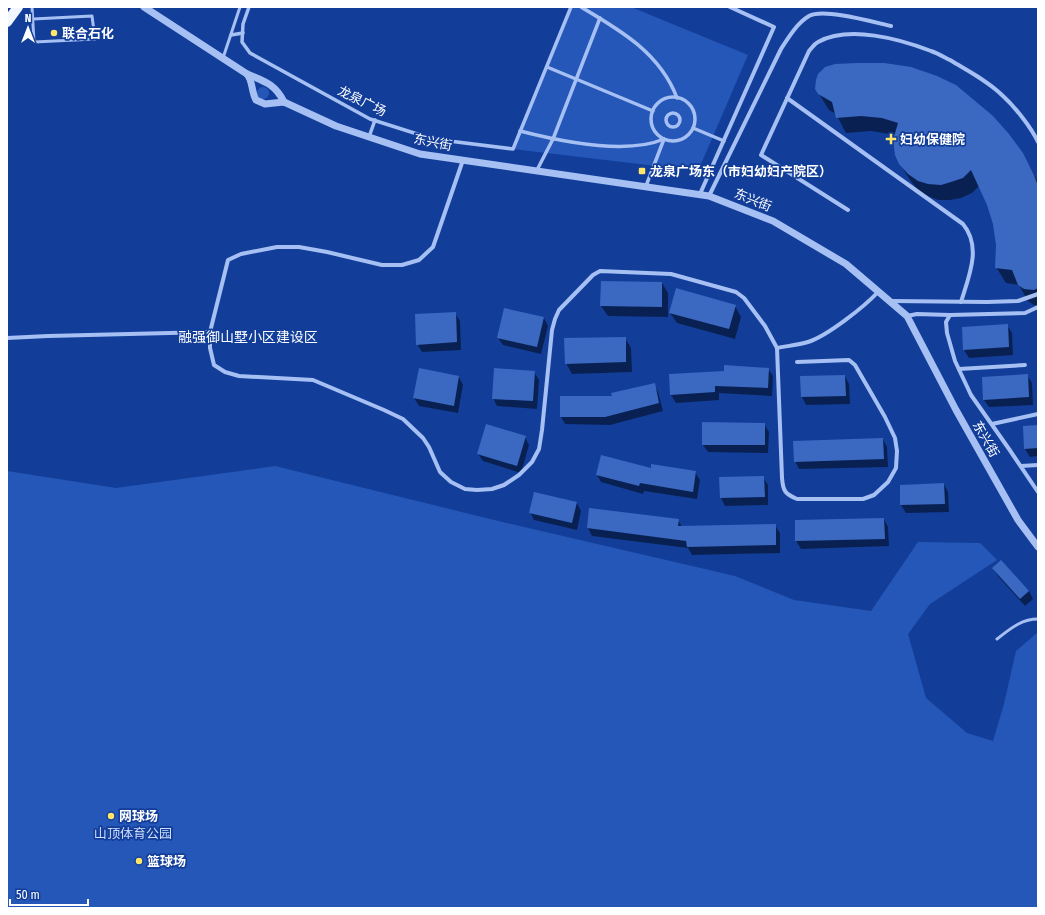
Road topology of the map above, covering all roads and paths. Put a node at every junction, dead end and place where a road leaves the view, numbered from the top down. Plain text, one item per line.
1 (18, 7) edge
2 (32, 7) edge
3 (144, 7) edge
4 (240, 7) edge
5 (249, 7) edge
6 (571, 7) edge
7 (581, 7) edge
8 (730, 7) edge
9 (600, 18) junction
10 (33, 19) junction
11 (7, 22) edge
12 (891, 26) dead end
13 (243, 33) junction
14 (231, 35) junction
15 (223, 58) junction
16 (547, 67) junction
17 (247, 74) junction
18 (577, 79) junction
19 (677, 98) junction
20 (787, 98) junction
21 (284, 102) junction
22 (653, 111) junction
23 (375, 120) junction
24 (693, 128) junction
25 (520, 131) junction
26 (369, 137) junction
27 (553, 139) junction
28 (664, 139) junction
29 (724, 141) junction
30 (1038, 142) edge
31 (464, 160) junction
32 (536, 170) junction
33 (646, 186) junction
34 (700, 194) junction
35 (709, 196) junction
36 (848, 210) dead end
37 (878, 292) junction
38 (1038, 294) edge
39 (888, 301) junction
40 (961, 302) junction
41 (1038, 307) edge
42 (950, 315) junction
43 (907, 316) junction
44 (210, 332) junction
45 (7, 338) edge
46 (777, 348) junction
47 (797, 362) dead end
48 (1025, 365) dead end
49 (959, 369) junction
50 (1038, 414) edge
51 (992, 424) junction
52 (1038, 465) edge
53 (1021, 466) junction
54 (1038, 492) edge
55 (1038, 547) edge
56 (1038, 619) edge
57 (997, 639) dead end

1 - 11 main road
2 - 10 lane
3 - 15 street
4 - 14 lane
5 - 13 street, 龙泉广场
6 - 16 street, 龙泉广场
7 - 9 street
8 - 29 street
9 - 18 street
9 - 19 street
10 - 10 lane
12 - 35 street
13 - 14 street
13 - 23 street, 龙泉广场
14 - 15 lane
15 - 17 street
16 - 18 street
16 - 25 street, 龙泉广场
17 - 21 street
17 - 21 street
18 - 22 street
18 - 27 street
19 - 22 street
19 - 24 street
20 - 30 street
20 - 36 street
20 - 40 street
21 - 26 street, 东兴街
22 - 28 street
23 - 25 street, 龙泉广场
23 - 26 street
24 - 28 street
24 - 29 street
25 - 27 street
26 - 31 street, 东兴街
27 - 28 street
27 - 32 street
28 - 33 street
29 - 34 street
31 - 32 street, 东兴街
31 - 44 street
32 - 33 street, 东兴街
33 - 34 street, 东兴街
34 - 35 street, 东兴街
35 - 37 street, 东兴街
37 - 39 street, 东兴街
37 - 46 street
38 - 40 street
39 - 40 street
39 - 43 street, 东兴街
41 - 42 street
42 - 43 street
42 - 49 street
43 - 55 street, 东兴街
44 - 45 street
44 - 46 street
46 - 47 street
48 - 49 street
49 - 51 street
50 - 51 street
51 - 53 street
52 - 53 street
53 - 54 street
56 - 57 lane

